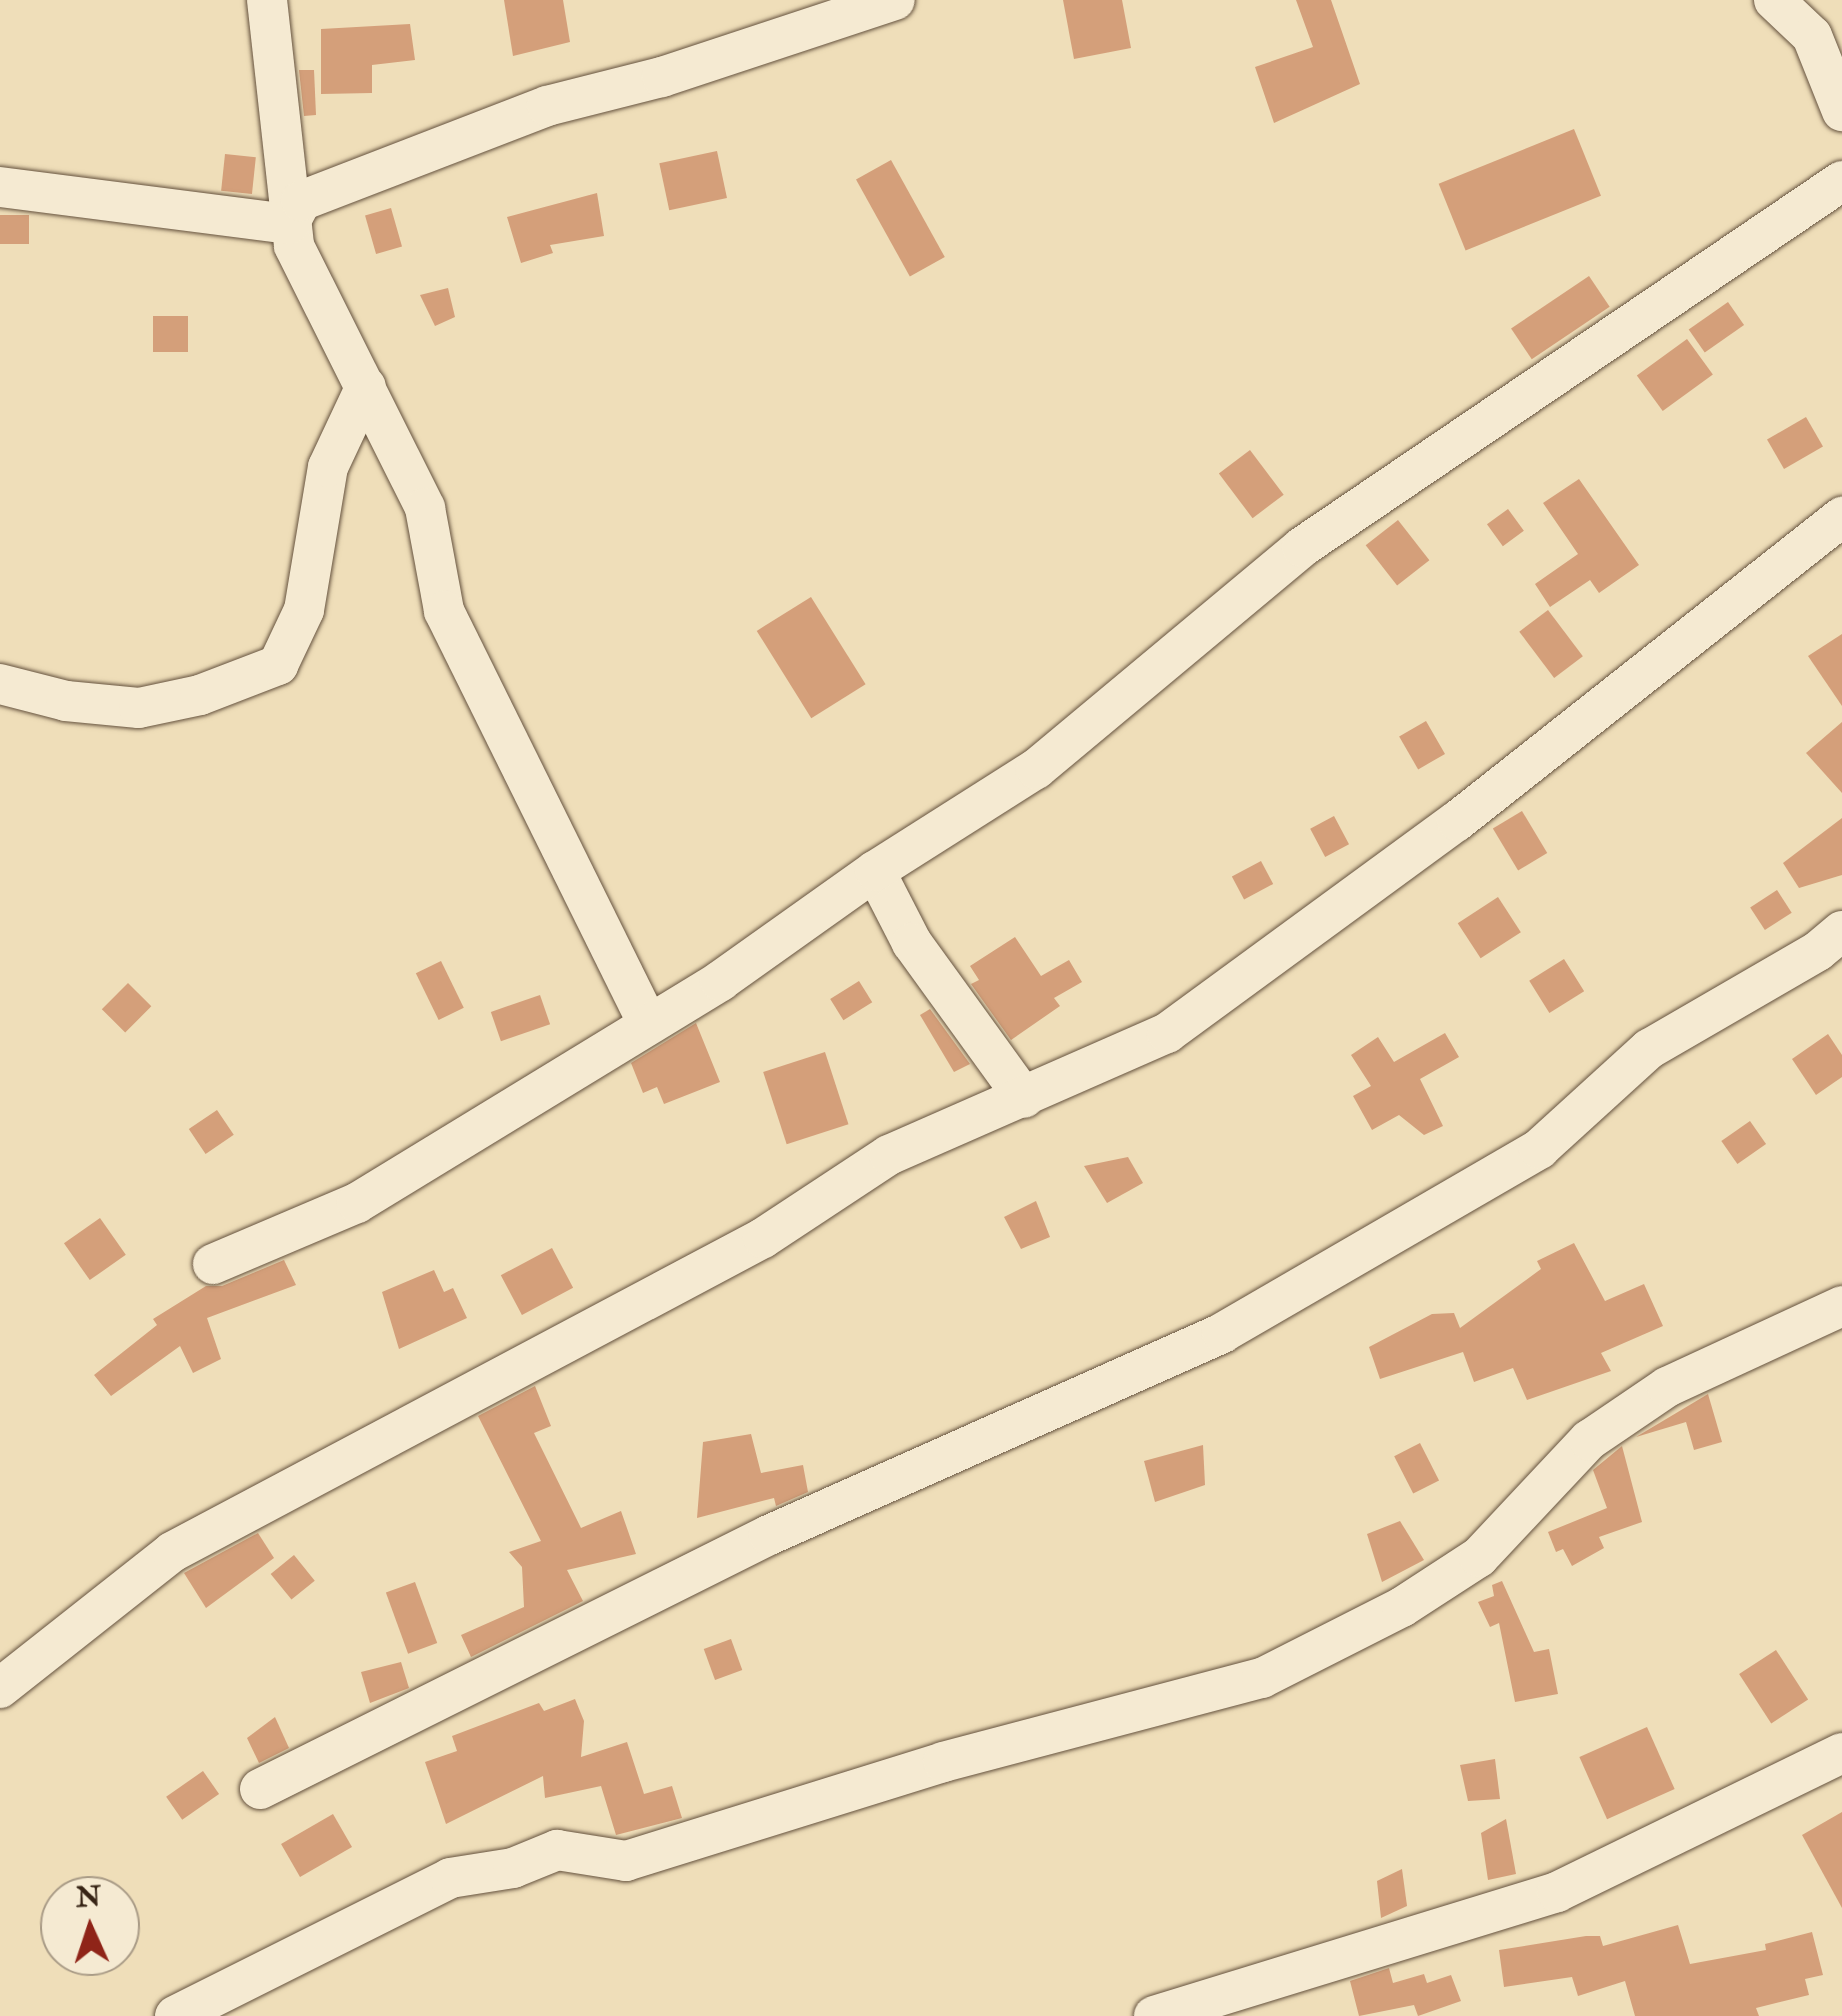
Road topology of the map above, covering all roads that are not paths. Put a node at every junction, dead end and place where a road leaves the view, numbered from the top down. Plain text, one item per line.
1 (266, 0) edge
2 (895, 0) edge
3 (1774, 0) edge
4 (1827, 30) edge
5 (1842, 111) edge
6 (1842, 180) edge
7 (0, 188) edge
8 (289, 224) junction
9 (366, 386) junction
10 (1842, 517) edge
11 (0, 684) edge
12 (875, 871) junction
13 (1842, 930) edge
14 (648, 1024) junction
15 (1024, 1098) junction
16 (213, 1264) dead end
17 (1842, 1306) edge
18 (0, 1688) edge
19 (1842, 1754) edge
20 (260, 1788) dead end
21 (174, 2016) edge
22 (1154, 2016) edge

1 - 8 street
2 - 8 street
3 - 4 street
4 - 5 street
6 - 12 street
7 - 8 street
8 - 9 street
9 - 11 street
9 - 14 street
10 - 15 street
12 - 14 street
12 - 15 street
13 - 20 street
14 - 16 street
15 - 18 street
17 - 21 street
19 - 22 street

